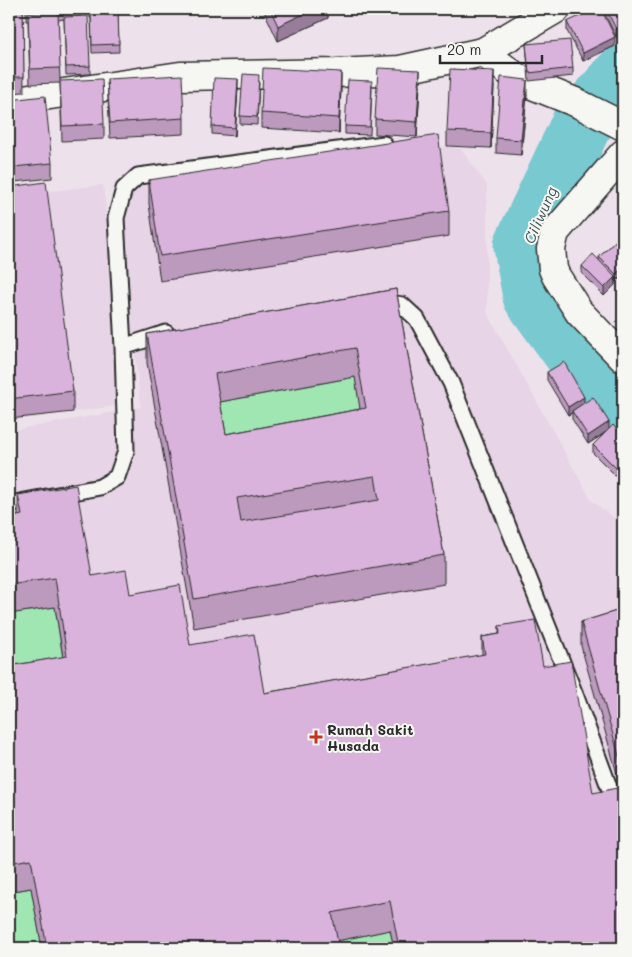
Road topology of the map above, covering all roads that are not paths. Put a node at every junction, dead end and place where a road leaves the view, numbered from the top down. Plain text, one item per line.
1 (556, 9) edge
2 (483, 52) junction
3 (9, 100) edge
4 (623, 126) edge
5 (398, 142) edge
6 (623, 154) edge
7 (362, 304) edge
8 (178, 329) edge
9 (123, 347) junction
10 (623, 358) edge
11 (9, 504) edge
12 (623, 825) edge

1 - 2 street
2 - 3 street
2 - 4 street
5 - 9 lane
6 - 10 street
7 - 12 lane
8 - 9 lane
9 - 11 lane

